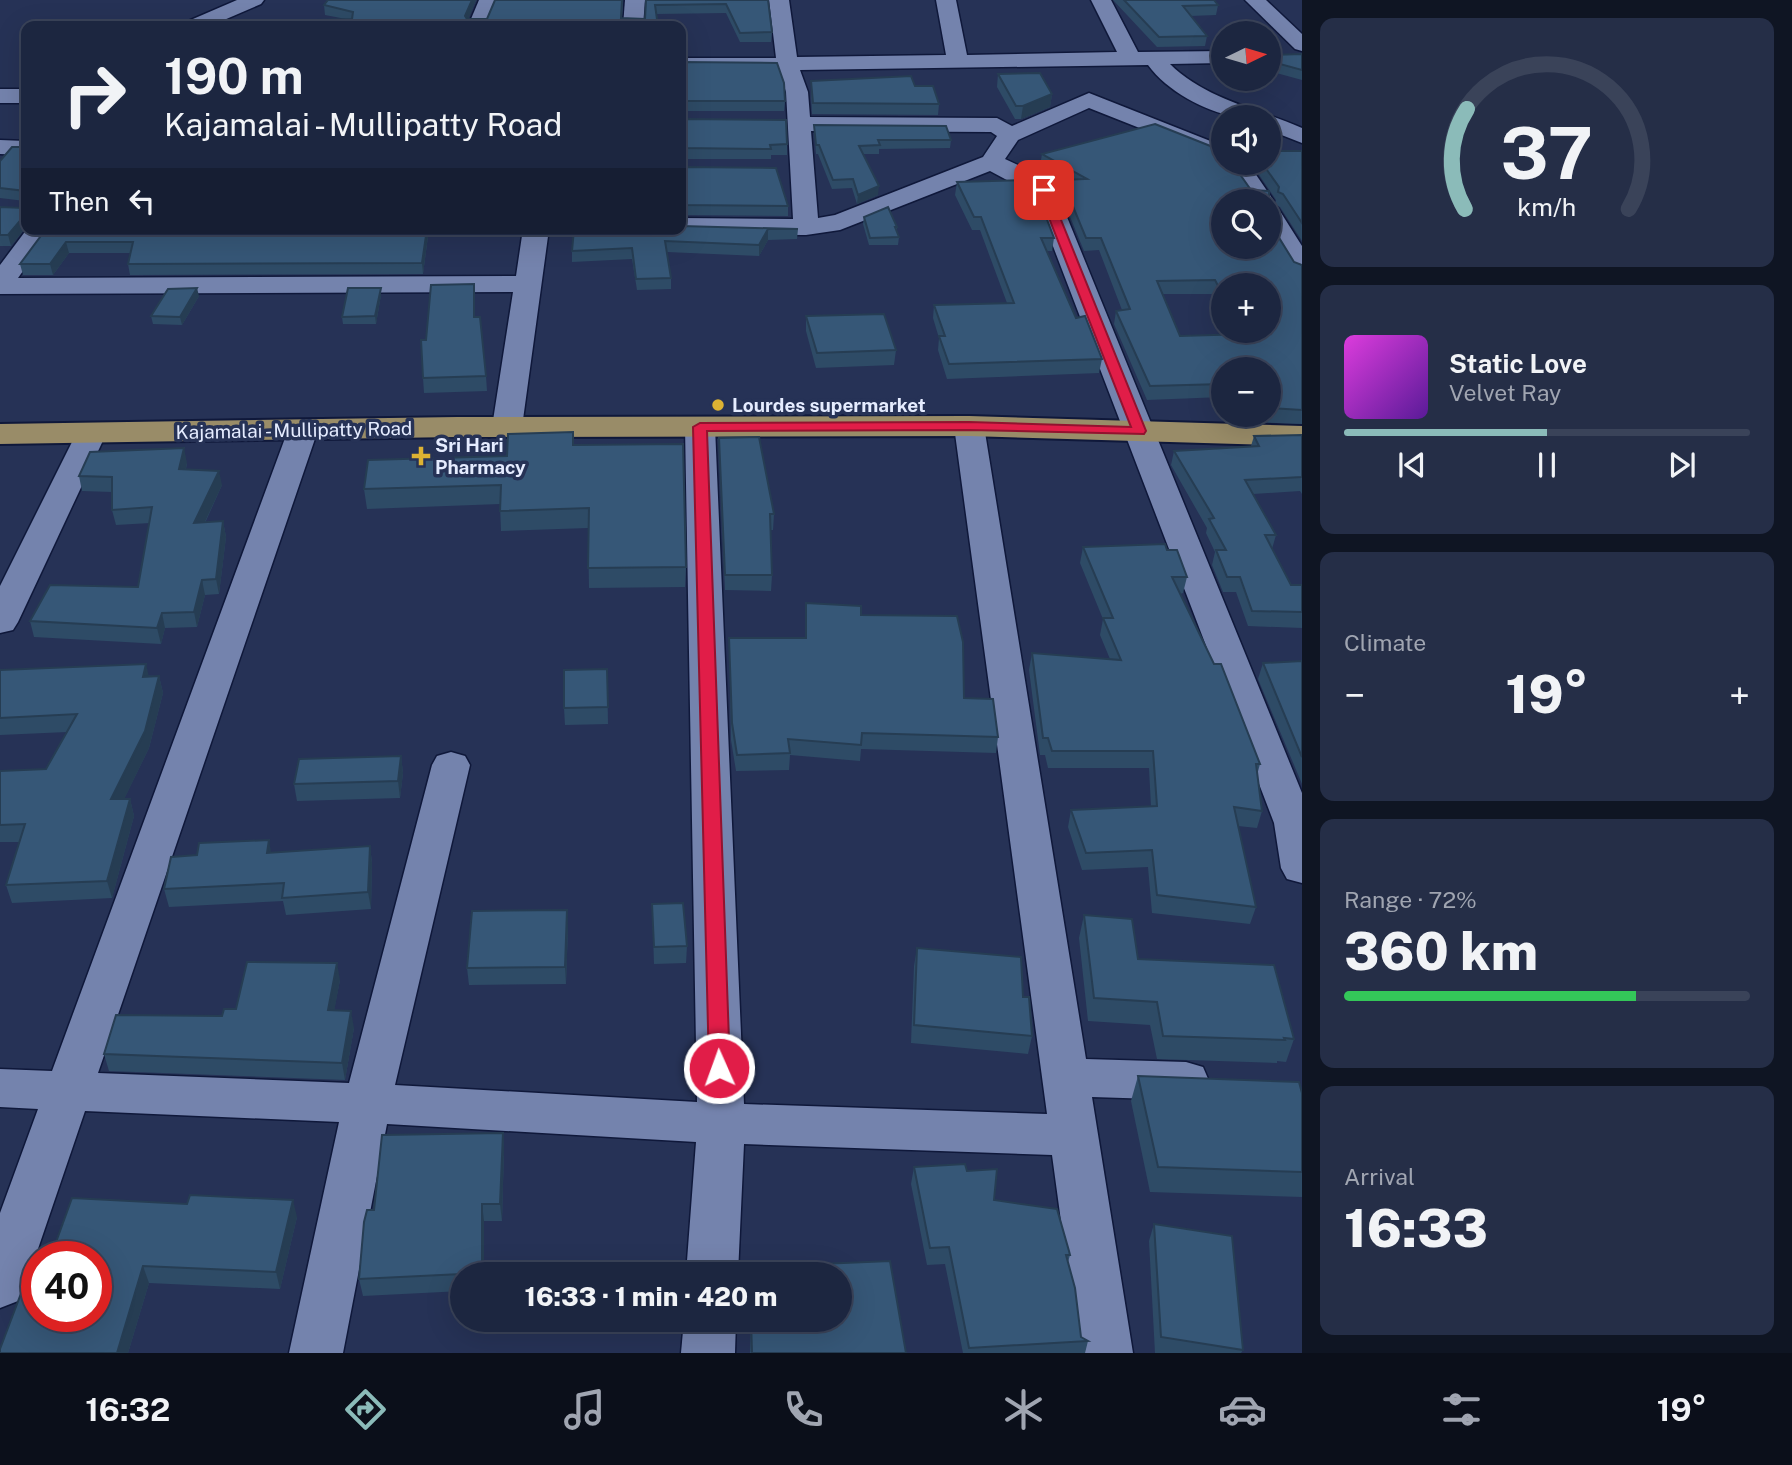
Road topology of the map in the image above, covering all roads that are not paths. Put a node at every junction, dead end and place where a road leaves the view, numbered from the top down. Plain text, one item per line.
1 (254, 0) edge
2 (489, 0) edge
3 (635, 0) edge
4 (779, 0) edge
5 (946, 0) edge
6 (1101, 0) edge
7 (1255, 0) edge
8 (205, 21) edge
9 (480, 21) edge
10 (633, 21) edge
11 (1294, 29) edge
12 (1302, 44) edge
13 (1281, 56) edge
14 (1302, 56) edge
15 (1211, 57) edge
16 (1154, 58) junction
17 (1131, 59) junction
18 (958, 61) junction
19 (686, 64) edge
20 (787, 64) junction
21 (0, 96) edge
22 (21, 96) edge
23 (1228, 105) edge
24 (790, 122) junction
25 (1281, 127) edge
26 (1010, 135) junction
27 (1302, 136) edge
28 (0, 147) edge
29 (21, 148) edge
30 (1211, 149) edge
31 (991, 162) junction
32 (686, 226) edge
33 (806, 227) junction
34 (1281, 232) edge
35 (36, 235) edge
36 (535, 235) edge
37 (1302, 268) edge
38 (528, 284) junction
39 (0, 285) edge
40 (969, 426) junction
41 (507, 427) junction
42 (700, 427) junction
43 (303, 430) junction
44 (1139, 431) junction
45 (92, 432) junction
46 (0, 434) edge
47 (1302, 436) edge
48 (0, 622) edge
49 (452, 765) dead end
50 (1298, 823) edge
51 (1302, 868) edge
52 (1065, 1077) junction
53 (1232, 1083) edge
54 (0, 1088) edge
55 (71, 1090) junction
56 (367, 1103) junction
57 (721, 1123) junction
58 (1074, 1135) junction
59 (713, 1262) edge
60 (0, 1284) edge
61 (709, 1332) edge
62 (316, 1353) edge
63 (708, 1353) edge
64 (1106, 1353) edge

1 - 8 street
2 - 9 street
3 - 10 street
4 - 20 street
5 - 18 street
6 - 17 street
7 - 11 street
11 - 12 street
13 - 14 street
15 - 16 street
16 - 17 street
16 - 23 street
17 - 18 street
18 - 20 street
19 - 20 street
20 - 24 street
21 - 22 street
24 - 26 street
24 - 33 street
25 - 27 street
26 - 30 street
26 - 31 street
28 - 29 street
31 - 33 street
31 - 44 street
32 - 33 street
34 - 37 street
35 - 39 street
36 - 38 street
38 - 39 street
38 - 41 street
40 - 42 main road, Kajamalai - Mullipatty Road
40 - 44 main road, Kajamalai - Mullipatty Road
40 - 52 street
41 - 42 main road, Kajamalai - Mullipatty Road
41 - 43 main road, Kajamalai - Mullipatty Road
42 - 57 street
43 - 45 main road, Kajamalai - Mullipatty Road
43 - 55 street
44 - 47 main road, Kajamalai - Mullipatty Road
44 - 50 street
45 - 46 main road, Kajamalai - Mullipatty Road
45 - 48 street
49 - 56 street
50 - 51 street
52 - 53 street
52 - 58 street
54 - 55 street
55 - 56 street
55 - 60 street
56 - 57 street
56 - 62 street
57 - 58 street
57 - 59 street
58 - 64 street
61 - 63 street

